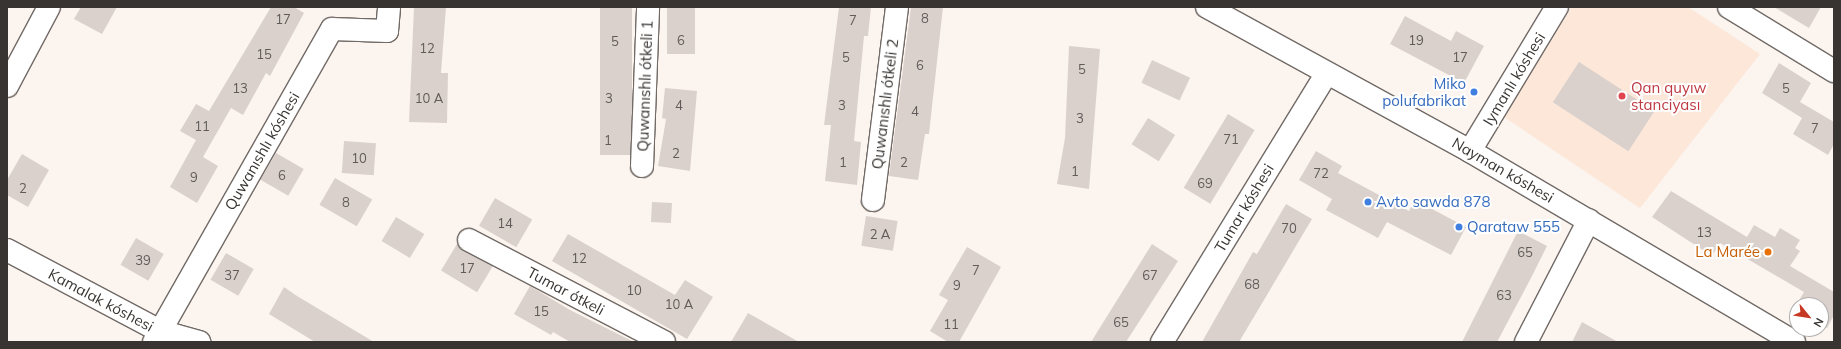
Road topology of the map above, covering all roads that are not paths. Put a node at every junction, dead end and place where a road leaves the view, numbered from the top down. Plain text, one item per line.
1 (49, 7) edge
2 (389, 7) edge
3 (648, 7) edge
4 (897, 7) edge
5 (1207, 7) edge
6 (1557, 7) edge
7 (1729, 7) edge
8 (1834, 71) edge
9 (1326, 74) junction
10 (7, 86) edge
11 (1470, 151) junction
12 (642, 166) dead end
13 (873, 200) dead end
14 (1589, 220) junction
15 (469, 240) dead end
16 (7, 250) edge
17 (157, 337) edge
18 (199, 342) edge
19 (664, 342) edge
20 (1162, 342) edge
21 (1526, 342) edge
22 (1794, 342) edge

1 - 10 street
2 - 17 street, Quwanıshlı kóshesi
3 - 12 street, Quwanıshlı ótkeli 1
4 - 13 street, Quwanıshlı ótkeli 2
5 - 9 street, Nayman kóshesi
6 - 11 street, Iymanlı kóshesi
7 - 8 street
9 - 11 street, Nayman kóshesi
9 - 20 street, Tumar kóshesi
11 - 14 street, Nayman kóshesi
14 - 21 street
14 - 22 street, Nayman kóshesi
15 - 19 street, Tumar ótkeli
16 - 17 street, Kamalak kóshesi
17 - 18 street, Kamalak kóshesi

